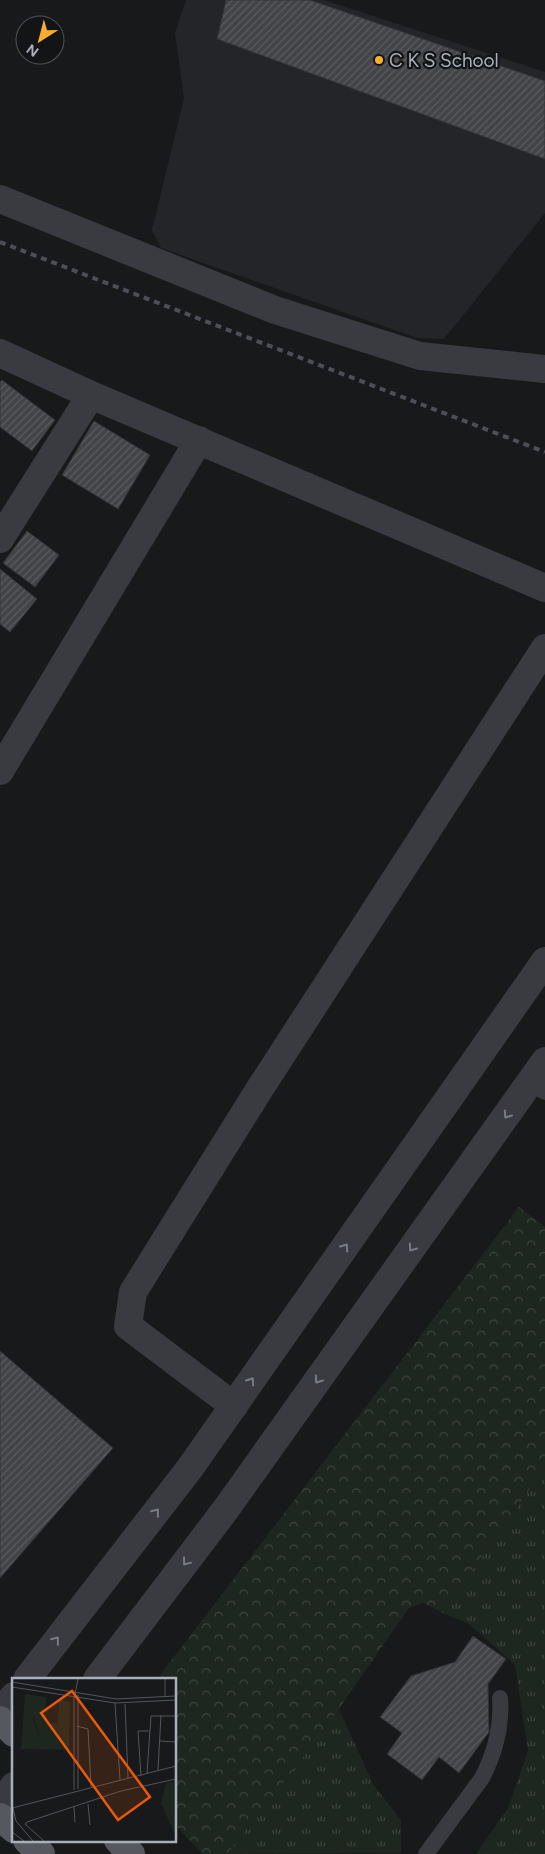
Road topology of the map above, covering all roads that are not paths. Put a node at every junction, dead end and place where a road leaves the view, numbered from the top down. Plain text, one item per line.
1 (0, 199) edge
2 (0, 353) edge
3 (545, 370) edge
4 (91, 394) junction
5 (199, 440) junction
6 (0, 539) edge
7 (545, 588) edge
8 (545, 648) edge
9 (0, 771) edge
10 (545, 961) edge
11 (540, 1079) edge
12 (234, 1406) junction
13 (27, 1678) edge
14 (98, 1678) edge
15 (12, 1698) edge
16 (500, 1698) dead end
17 (0, 1713) edge
18 (0, 1720) edge
19 (12, 1731) edge
20 (12, 1788) edge
21 (0, 1803) edge
22 (0, 1817) edge
23 (12, 1827) edge
24 (28, 1842) edge
25 (120, 1842) edge
26 (41, 1854) edge
27 (131, 1854) edge
28 (426, 1854) edge

1 - 3 street
2 - 4 street
4 - 5 street
4 - 6 street
5 - 7 street
5 - 9 street
8 - 12 street
12 -> 10 street
11 -> 14 street
13 -> 12 street
15 - 17 street
16 - 28 lane
18 - 19 main road
20 - 21 street
22 - 23 main road
24 - 26 main road
25 - 27 main road

